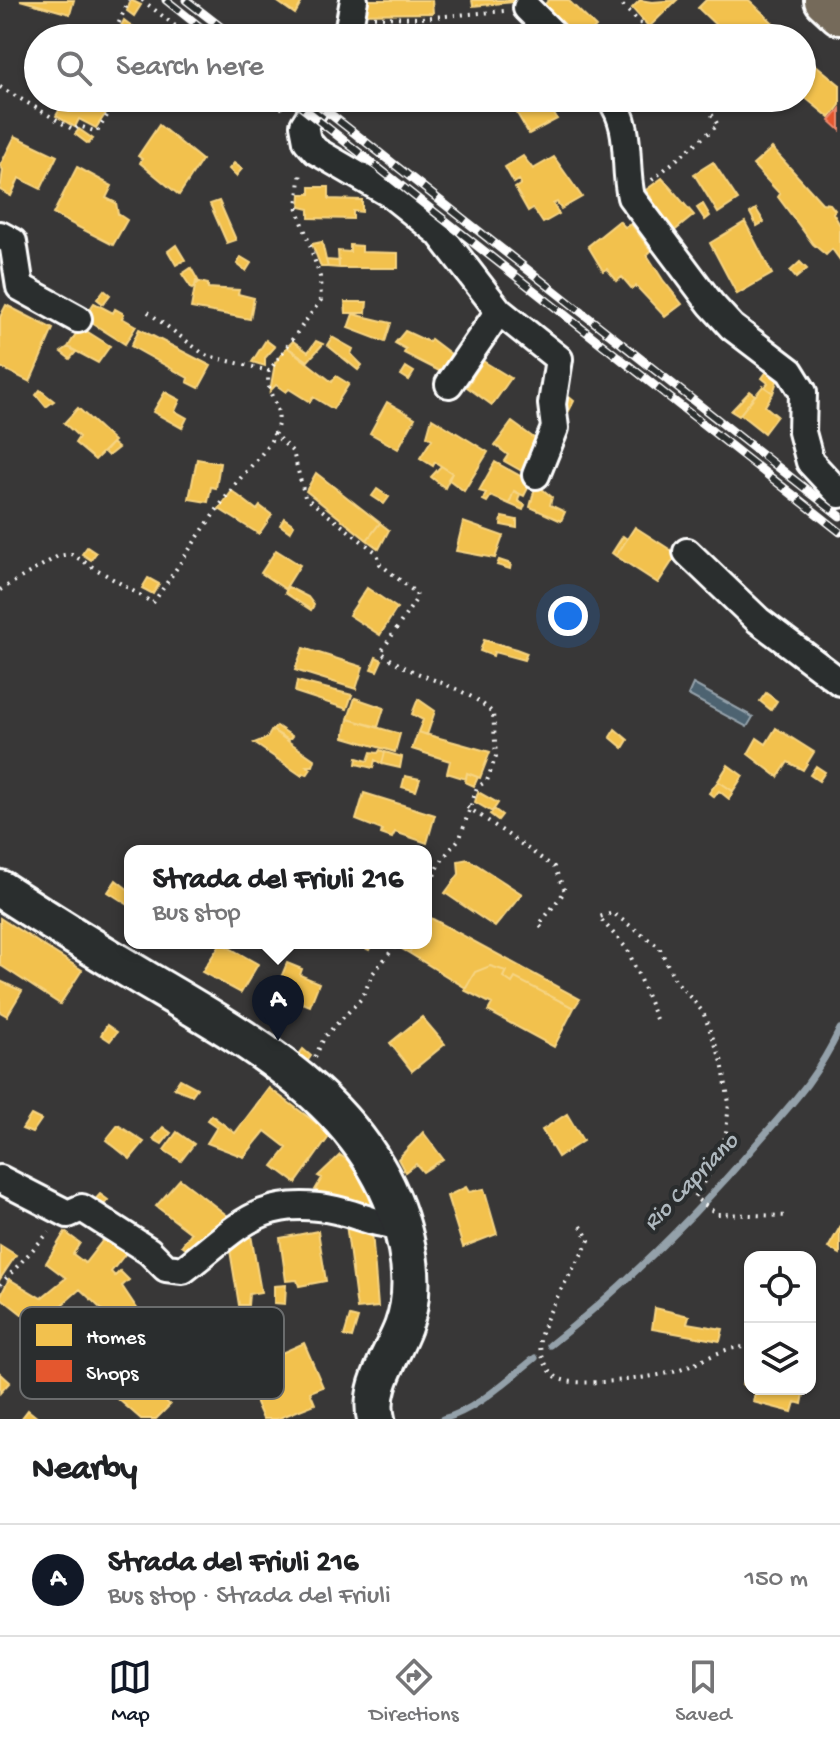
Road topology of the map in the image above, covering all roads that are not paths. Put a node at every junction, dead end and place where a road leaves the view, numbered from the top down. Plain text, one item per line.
1 (825, 0) edge
2 (527, 8) road end
3 (840, 14) edge
4 (543, 24) edge
5 (312, 112) edge
6 (616, 112) edge
7 (0, 235) edge
8 (499, 311) junction
9 (78, 319) dead end
10 (449, 384) dead end
11 (536, 475) dead end
12 (840, 494) edge
13 (687, 552) dead end
14 (840, 682) edge
15 (0, 889) edge
16 (0, 1179) edge
17 (401, 1225) junction
18 (376, 1419) edge

1 - 3 main road
2 - 4 street
5 - 8 street
6 - 12 street
7 - 9 street
8 - 10 street
8 - 11 street
13 - 14 street
15 - 17 main road
16 - 17 street
17 - 18 main road

